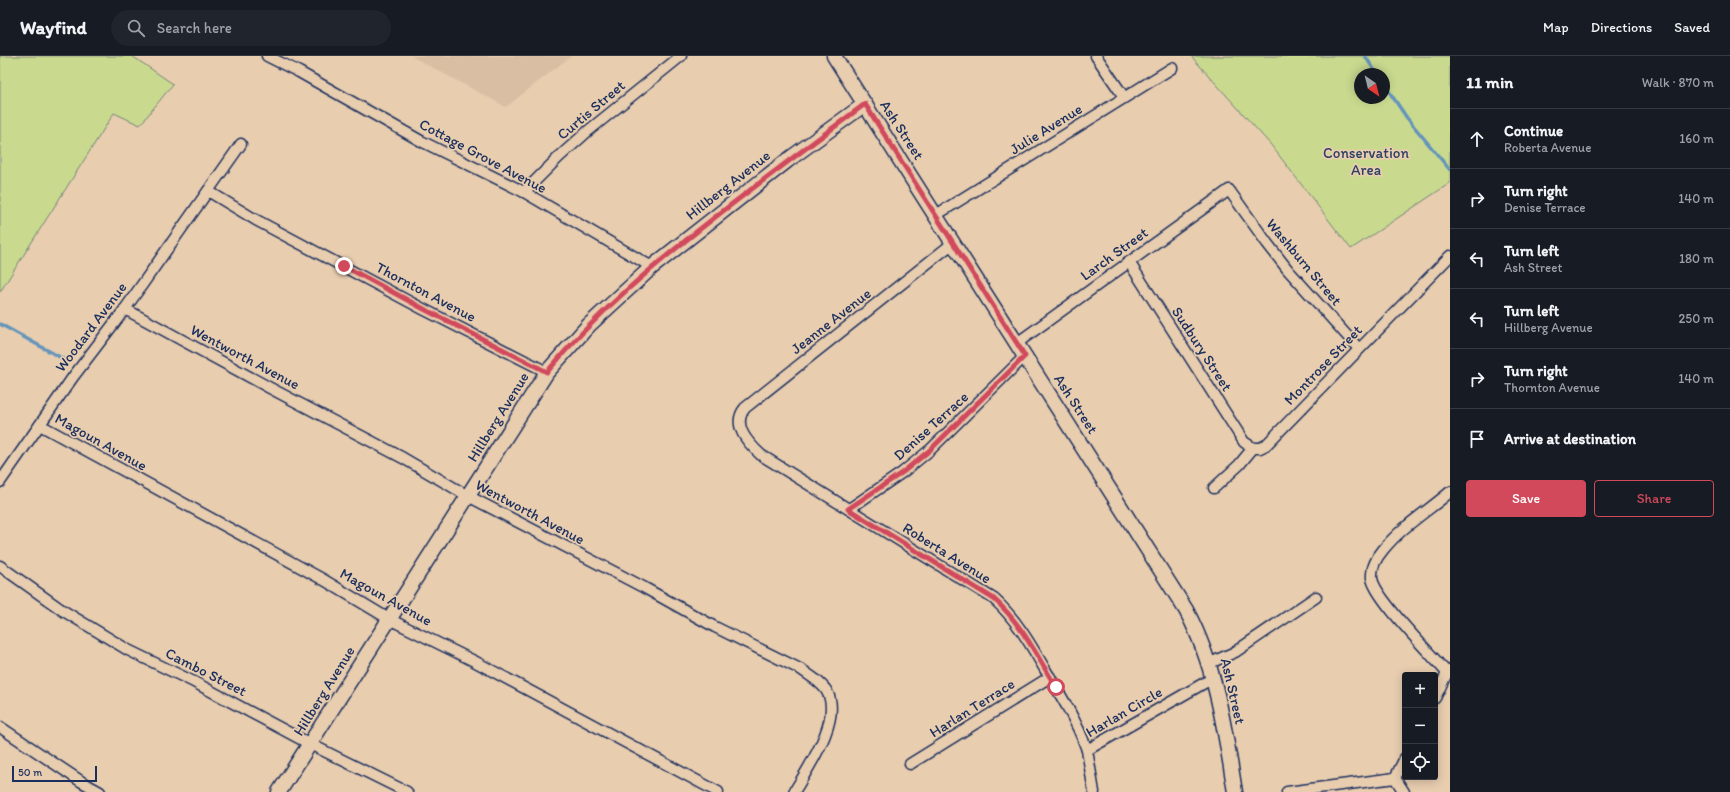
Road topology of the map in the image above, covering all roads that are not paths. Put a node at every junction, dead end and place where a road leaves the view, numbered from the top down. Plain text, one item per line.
1 (267, 56) edge
2 (681, 56) edge
3 (834, 56) edge
4 (1096, 56) edge
5 (1172, 68) dead end
6 (1124, 97) junction
7 (865, 104) junction
8 (241, 144) dead end
9 (1229, 190) joint
10 (208, 191) junction
11 (524, 192) junction
12 (936, 215) junction
13 (953, 243) junction
14 (1450, 256) edge
15 (1129, 262) junction
16 (652, 267) junction
17 (125, 309) junction
18 (1017, 343) junction
19 (1360, 349) junction
20 (1025, 356) junction
21 (547, 372) junction
22 (40, 425) junction
23 (741, 429) joint
24 (1253, 448) junction
25 (0, 482) edge
26 (1214, 488) dead end
27 (1450, 492) edge
28 (468, 496) junction
29 (848, 509) junction
30 (0, 566) edge
31 (1316, 597) dead end
32 (389, 619) junction
33 (1210, 663) junction
34 (1449, 671) edge
35 (1050, 677) junction
36 (1213, 678) junction
37 (1438, 692) edge
38 (0, 727) edge
39 (310, 744) junction
40 (1087, 750) junction
41 (910, 764) dead end
42 (1402, 764) edge
43 (1395, 778) junction
44 (100, 792) edge
45 (279, 792) edge
46 (407, 792) edge
47 (718, 792) edge
48 (794, 792) edge
49 (1094, 792) edge
50 (1235, 792) edge
51 (1287, 792) edge
52 (1404, 792) edge

1 - 11 street, Cottage Grove Avenue
2 - 11 street, Curtis Street
3 - 7 street, Ash Street
4 - 6 street
5 - 6 street, Julie Avenue
6 - 12 street, Julie Avenue
7 - 12 street, Ash Street
7 - 16 street, Hillberg Avenue
8 - 10 street, Woodard Avenue
9 - 15 street, Larch Street
9 - 19 street, Washburn Street
10 - 17 street, Woodard Avenue
10 - 21 street, Thornton Avenue
11 - 16 street, Cottage Grove Avenue
12 - 13 street, Ash Street
13 - 18 street, Ash Street
13 - 23 street, Jeanne Avenue
14 - 19 street, Montrose Street
15 - 18 street, Larch Street
15 - 24 street, Sudbury Street
16 - 21 street, Hillberg Avenue
17 - 22 street, Woodard Avenue
17 - 28 street, Wentworth Avenue
18 - 20 street, Ash Street
19 - 24 street, Montrose Street
20 - 29 street, Denise Terrace
20 - 33 street, Ash Street
21 - 28 street, Hillberg Avenue
22 - 25 street, Woodard Avenue
22 - 32 street, Magoun Avenue
23 - 29 street, Roberta Avenue
24 - 26 street, Montrose Street
27 - 34 street
28 - 32 street, Hillberg Avenue
28 - 48 street, Wentworth Avenue
29 - 35 street, Roberta Avenue
30 - 39 street, Cambo Street
31 - 33 street
32 - 39 street, Hillberg Avenue
32 - 47 street, Magoun Avenue
33 - 36 street, Ash Street
34 - 37 street
35 - 40 street, Roberta Avenue
35 - 41 street, Harlan Terrace
36 - 40 street, Harlan Circle
36 - 50 street, Ash Street
38 - 44 street
39 - 45 street, Hillberg Avenue
39 - 46 street, Cambo Street
40 - 49 street, Harlan Circle
42 - 43 street
43 - 51 street
43 - 52 street

